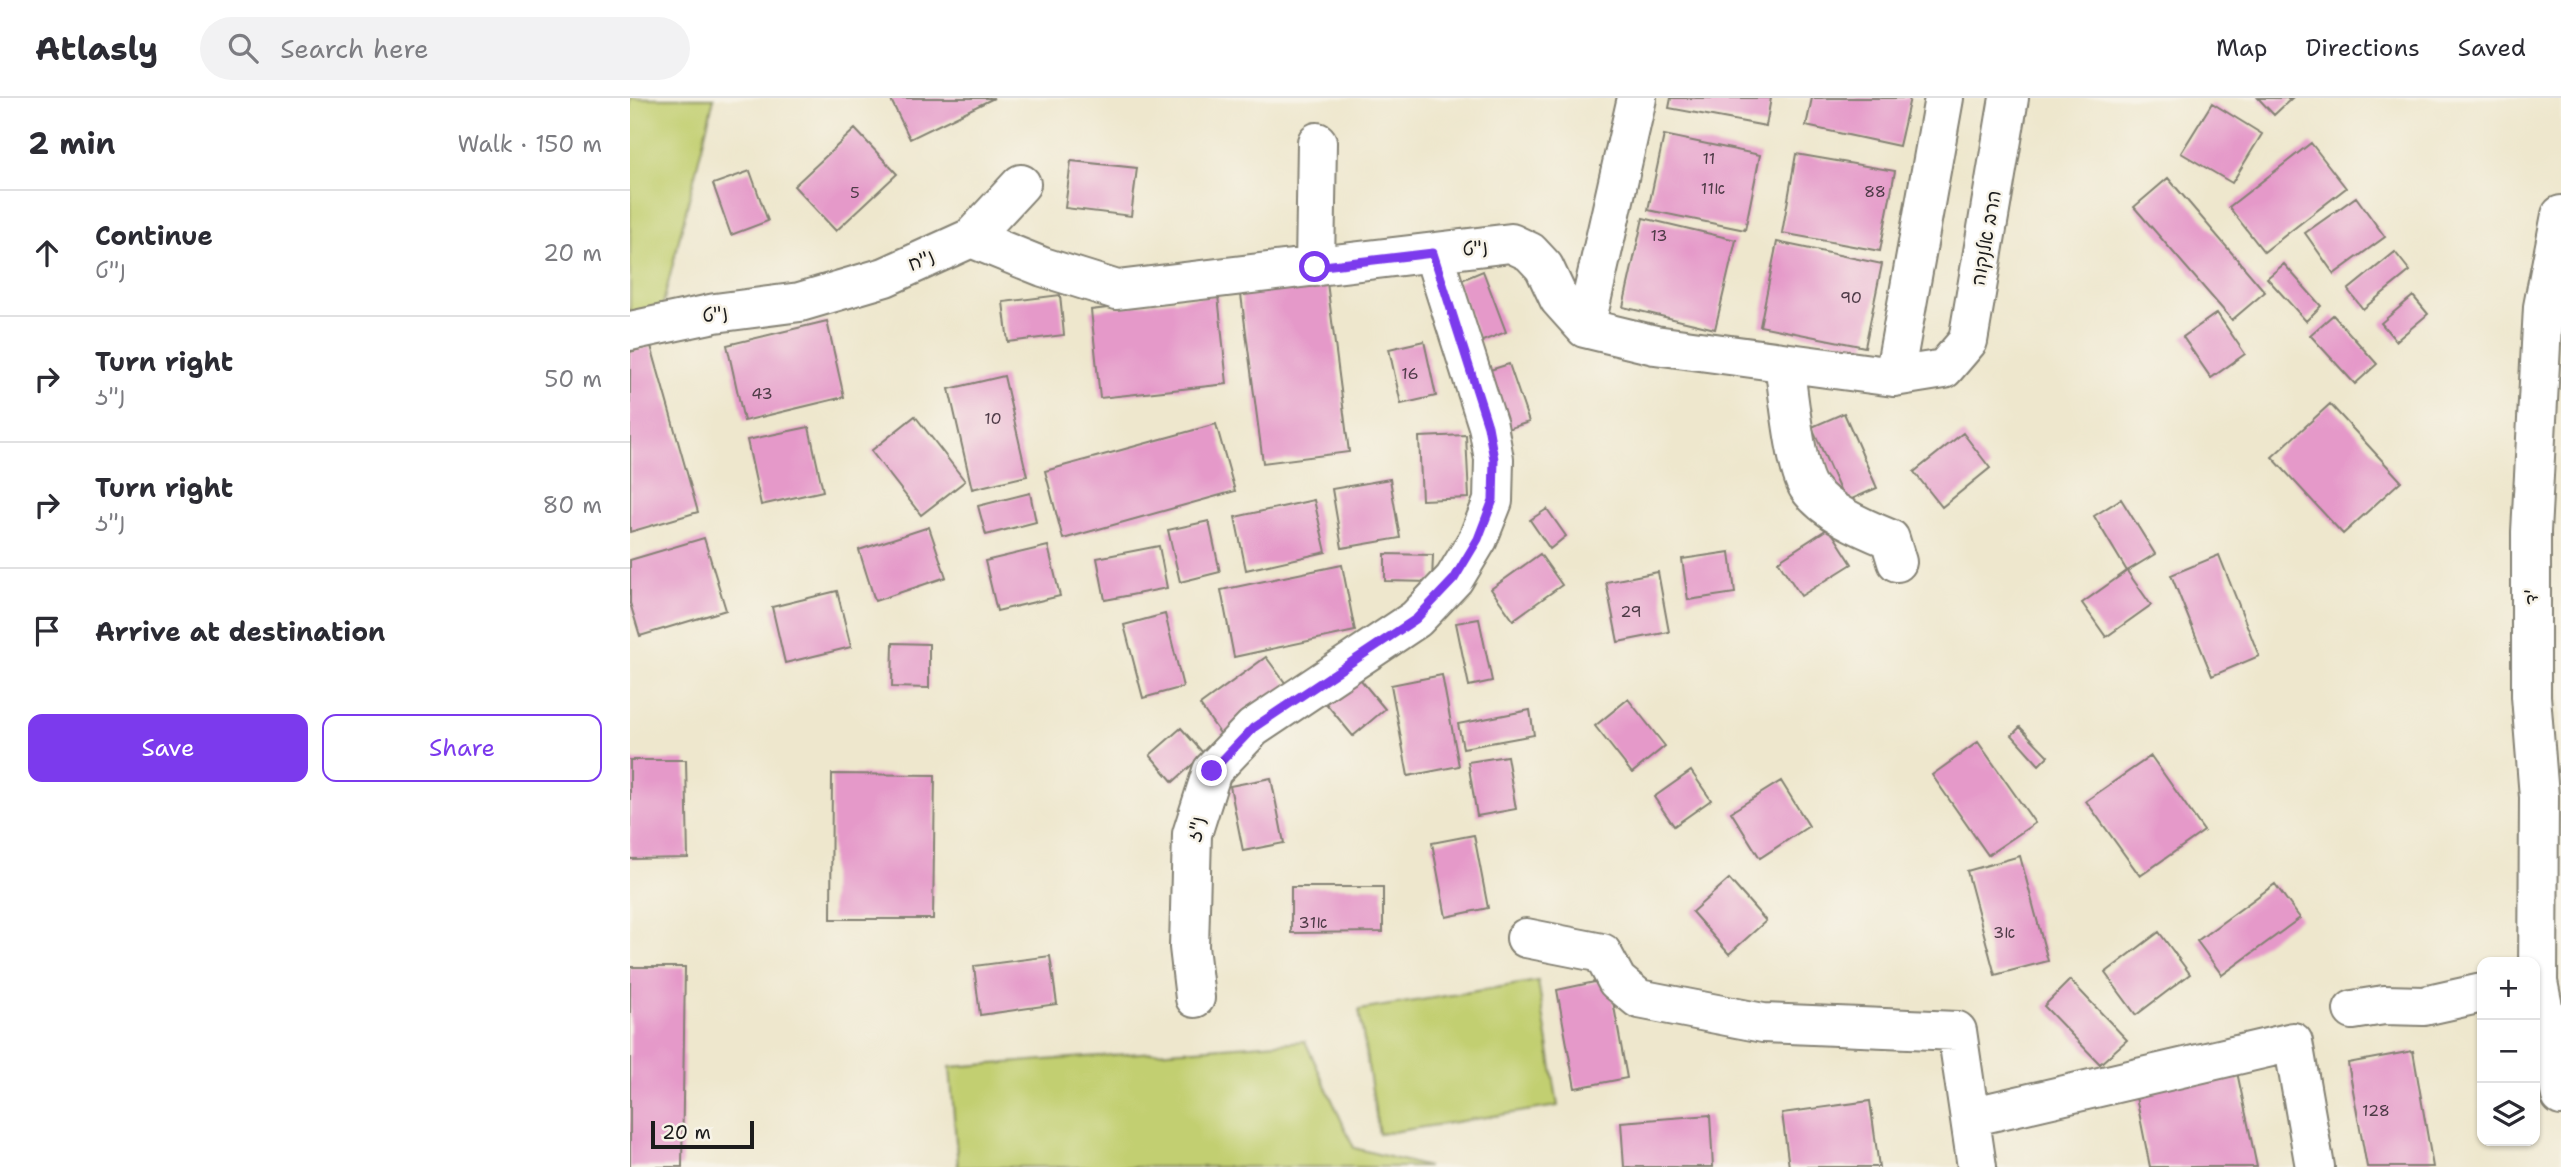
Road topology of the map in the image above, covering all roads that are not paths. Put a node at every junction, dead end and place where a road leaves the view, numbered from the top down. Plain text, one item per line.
1 (1637, 98) edge
2 (1944, 98) edge
3 (2010, 98) edge
4 (1317, 142) dead end
5 (1021, 184) dead end
6 (2561, 215) edge
7 (971, 238) junction
8 (1433, 253) junction
9 (1315, 267) junction
10 (800, 302) joint
11 (2552, 317) edge
12 (1585, 328) junction
13 (630, 331) edge
14 (1784, 363) junction
15 (1894, 377) junction
16 (1897, 562) dead end
17 (1526, 937) dead end
18 (2544, 976) edge
19 (2477, 994) edge
20 (1195, 998) dead end
21 (2353, 1010) dead end
22 (2561, 1097) edge
23 (1970, 1117) junction
24 (1978, 1167) edge
25 (2315, 1167) edge

1 - 12 street
2 - 15 street
3 - 15 street, הרב אלנקוה
4 - 9 street
5 - 7 street, נ"ח
6 - 11 street, ד'
7 - 9 street, נ"ט
7 - 10 street, נ"ח
8 - 9 street, נ"ט
8 - 12 street, נ"ט
8 - 20 street, נ"ז
10 - 13 street, נ"ט
11 - 18 street, ד'
12 - 14 street
14 - 15 street
14 - 16 street
17 - 23 street
18 - 22 street, ד'
19 - 21 street
23 - 24 street
23 - 25 street

